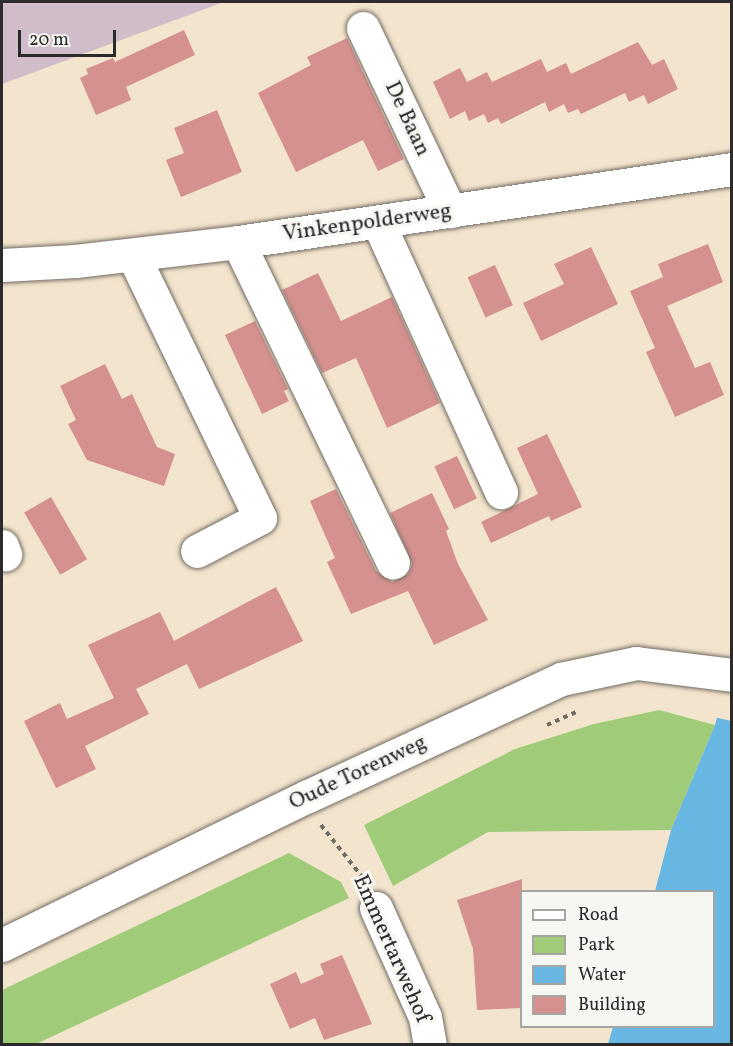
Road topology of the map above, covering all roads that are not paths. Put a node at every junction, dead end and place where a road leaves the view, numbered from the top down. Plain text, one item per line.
1 (363, 28) dead end
2 (732, 169) edge
3 (440, 191) junction
4 (378, 222) junction
5 (238, 242) junction
6 (133, 255) junction
7 (2, 265) edge
8 (501, 492) dead end
9 (197, 551) dead end
10 (393, 562) dead end
11 (716, 672) edge
12 (376, 908) road end
13 (2, 945) edge
14 (430, 1044) edge

1 - 3 street, De Baan
2 - 3 street, Vinkenpolderweg
3 - 4 street, Vinkenpolderweg
4 - 5 street, Vinkenpolderweg
4 - 8 street
5 - 6 street, Vinkenpolderweg
5 - 10 street
6 - 7 street, Vinkenpolderweg
6 - 9 street
11 - 13 street, Oude Torenweg
12 - 14 street, Emmertarwehof

